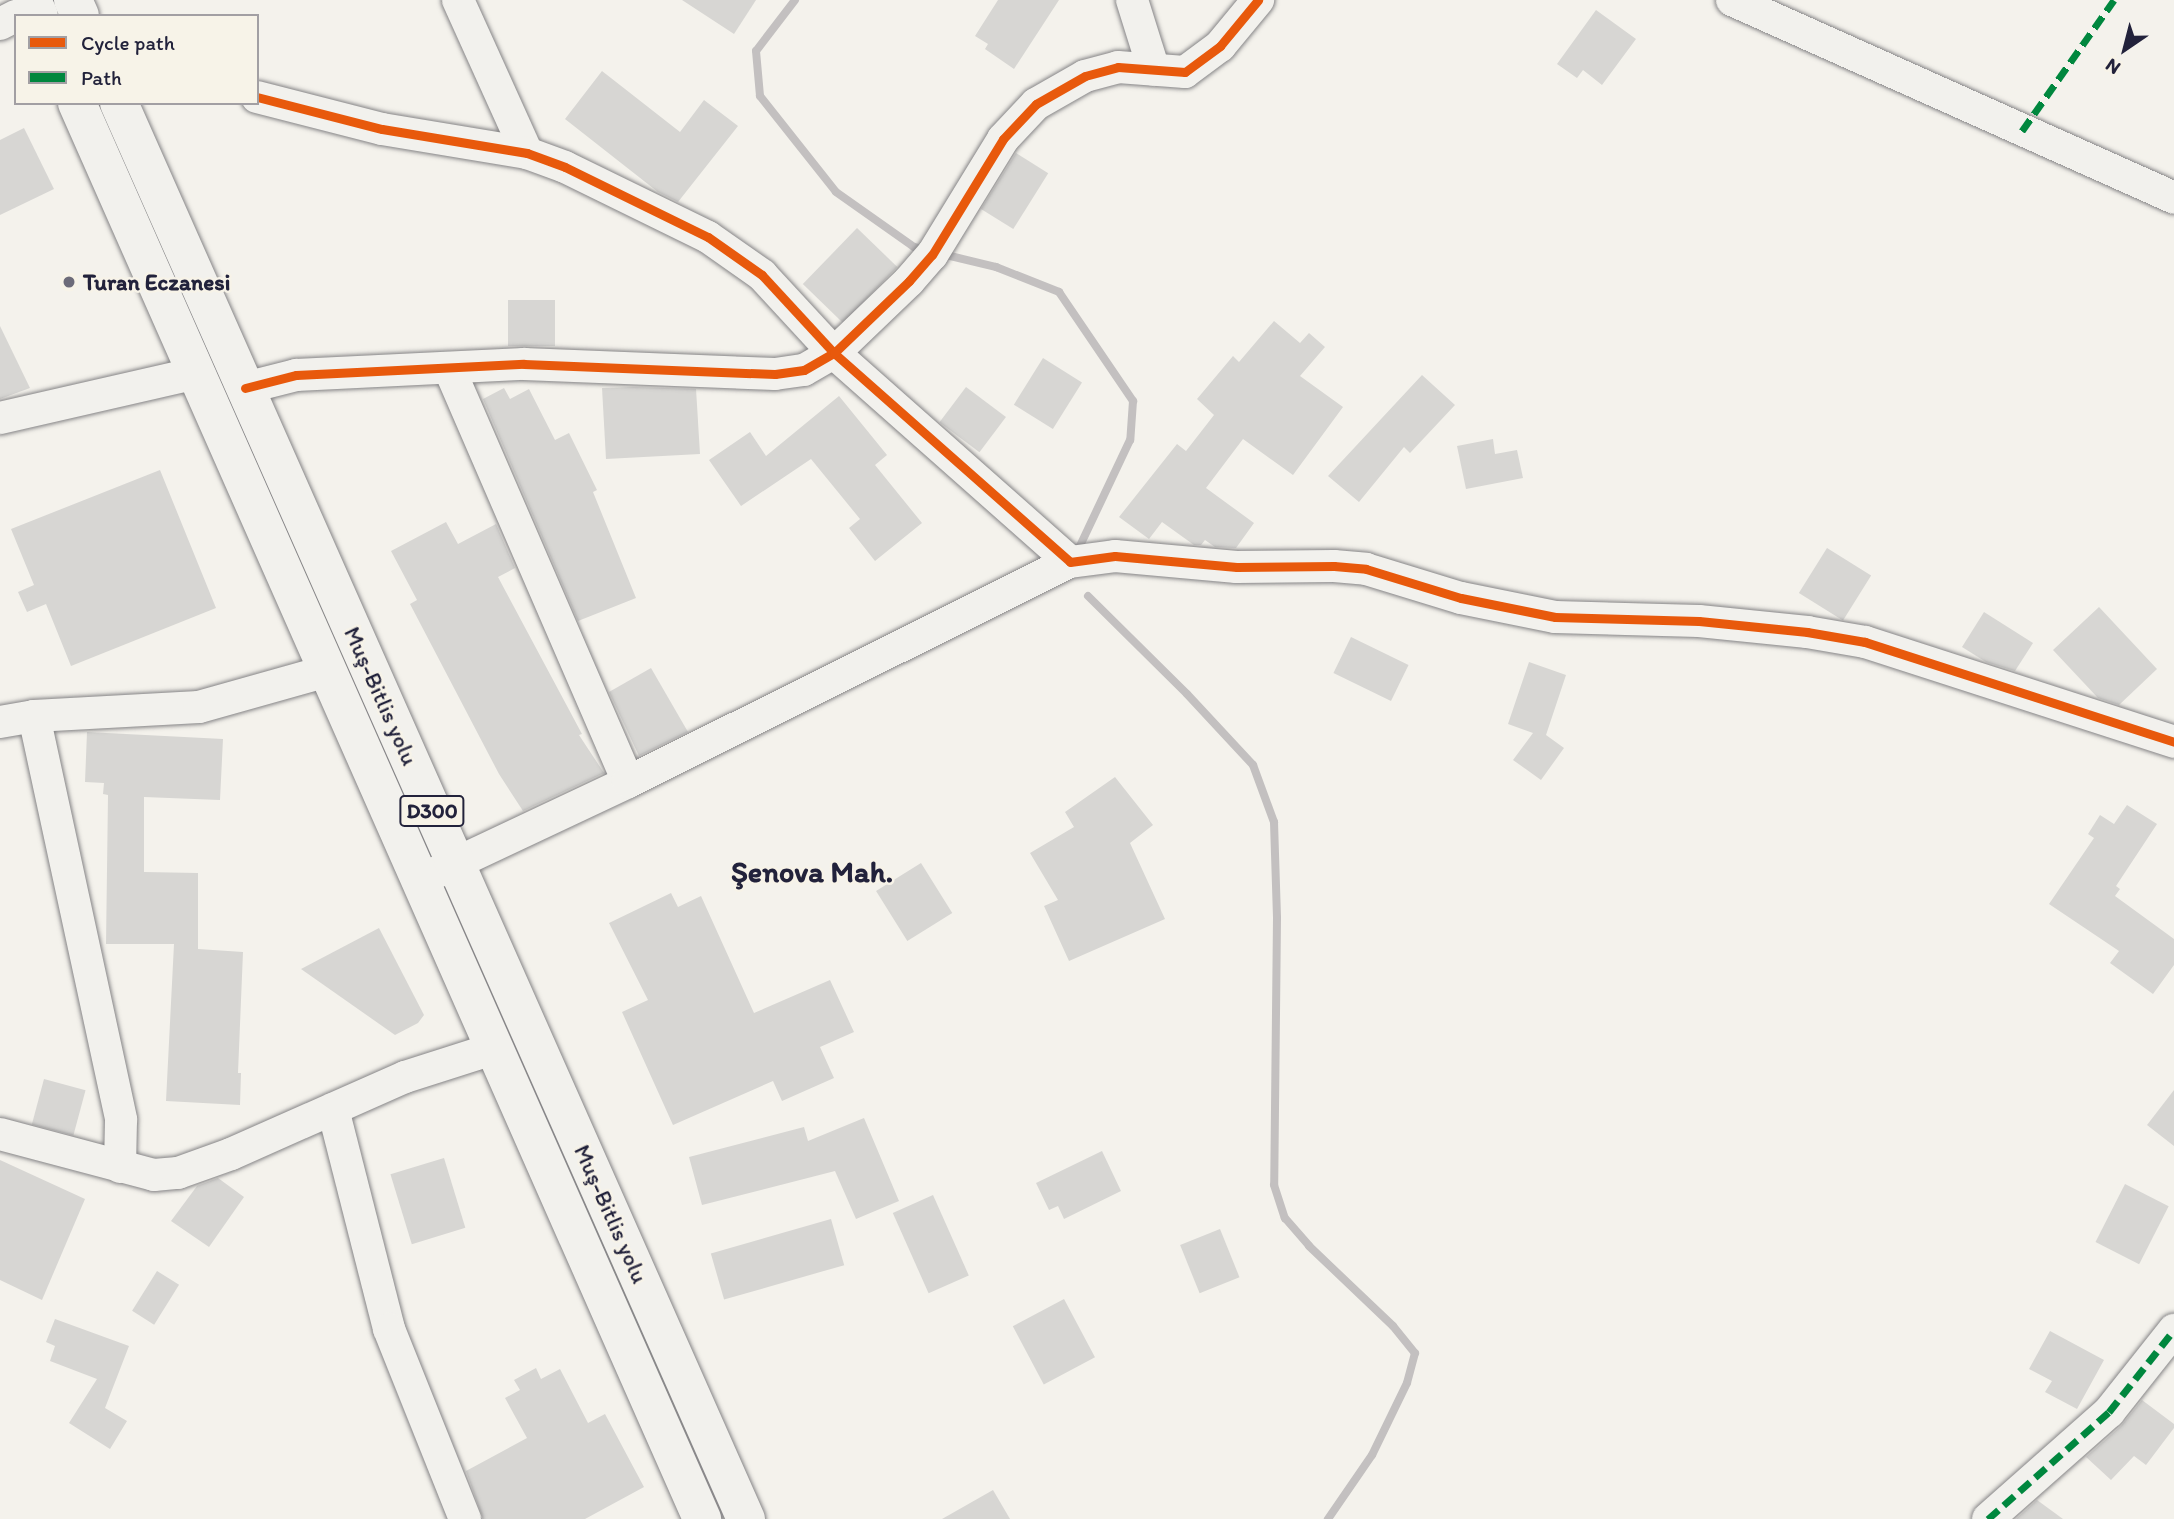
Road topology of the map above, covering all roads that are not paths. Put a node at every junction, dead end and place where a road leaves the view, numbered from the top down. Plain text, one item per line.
1 (458, 0) edge
2 (1132, 0) edge
3 (1258, 0) edge
4 (1732, 0) edge
5 (1154, 70) junction
6 (259, 98) edge
7 (78, 105) edge
8 (120, 105) edge
9 (527, 153) junction
10 (2174, 198) edge
11 (834, 353) junction
12 (449, 368) junction
13 (196, 373) junction
14 (245, 388) junction
15 (0, 418) edge
16 (1070, 562) junction
17 (327, 671) junction
18 (34, 716) junction
19 (0, 722) edge
20 (2174, 742) edge
21 (628, 782) junction
22 (456, 865) junction
23 (418, 880) junction
24 (493, 1049) junction
25 (554, 1086) junction
26 (517, 1103) junction
27 (333, 1109) junction
28 (0, 1134) edge
29 (120, 1167) junction
30 (595, 1178) junction
31 (558, 1197) junction
32 (2174, 1330) edge
33 (465, 1519) edge
34 (702, 1519) edge
35 (746, 1519) edge
36 (1988, 1519) edge

1 - 9 street
2 - 5 street
3 - 5 street
4 - 10 street
5 - 11 street
6 - 9 street
7 - 13 highway, Muş-Bitlis yolu / D300
8 - 14 highway, Muş-Bitlis yolu / D300
9 - 11 street
11 - 12 street
11 - 16 street
12 - 14 street
12 - 21 street
13 - 15 street
13 - 17 highway, Muş-Bitlis yolu / D300
14 - 22 highway, Muş-Bitlis yolu / D300
16 - 20 street
16 - 21 street
17 - 18 street
17 - 23 highway, Muş-Bitlis yolu / D300
18 - 19 street
18 - 29 street
21 - 22 street
22 - 23 street
22 - 25 highway, Muş-Bitlis yolu / D300
23 - 24 highway, Muş-Bitlis yolu / D300
24 - 26 highway, Muş-Bitlis yolu / D300
24 - 27 street
25 - 26 highway
25 - 30 highway, Muş-Bitlis yolu / D300
26 - 31 highway, Muş-Bitlis yolu / D300
27 - 29 street
27 - 33 street
28 - 29 street
30 - 31 highway
30 - 35 highway, Muş-Bitlis yolu / D300
31 - 34 highway, Muş-Bitlis yolu / D300
32 - 36 street

